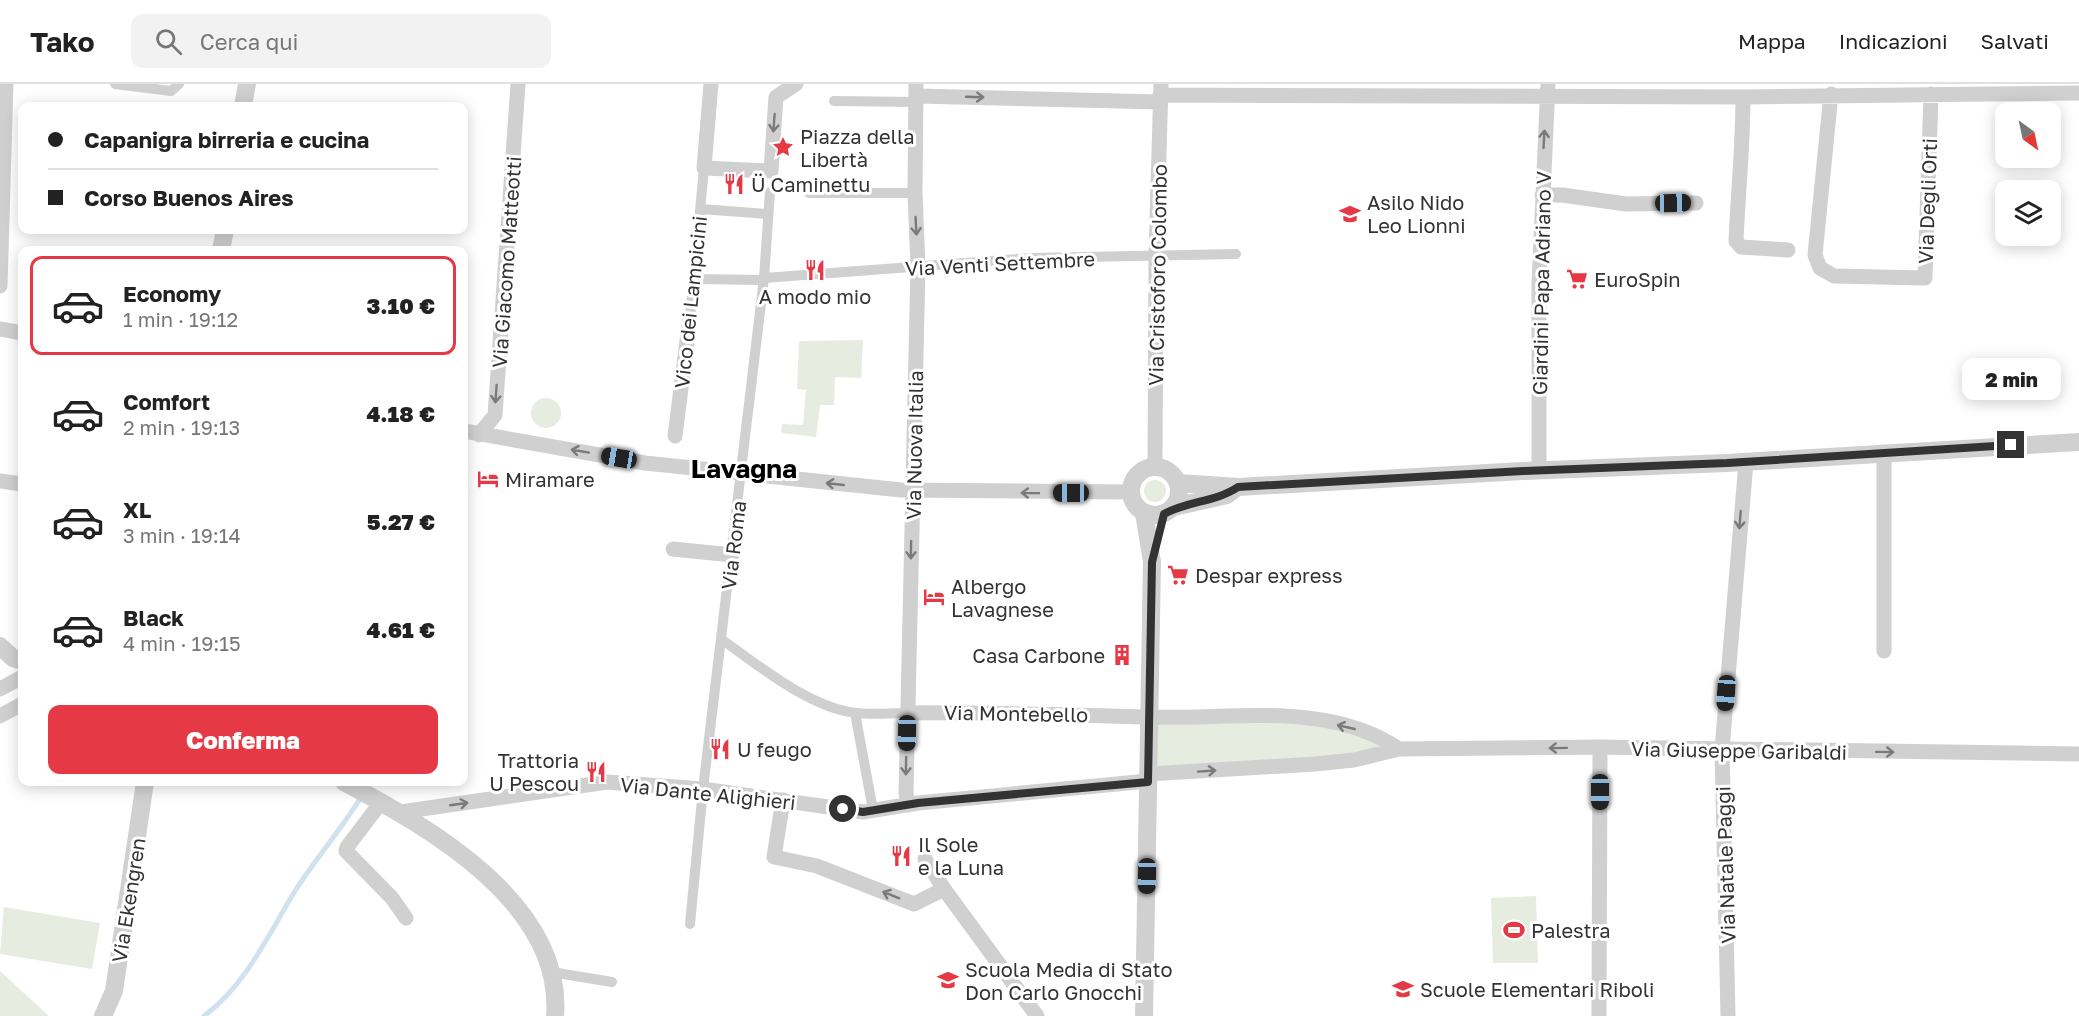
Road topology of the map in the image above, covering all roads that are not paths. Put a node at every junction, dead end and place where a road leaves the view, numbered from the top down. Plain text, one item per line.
1 (6, 84) edge
2 (115, 84) edge
3 (179, 84) edge
4 (247, 84) edge
5 (518, 84) edge
6 (711, 84) edge
7 (796, 84) edge
8 (1547, 90) edge
9 (2079, 93) edge
10 (916, 94) edge
11 (1160, 94) edge
12 (1831, 94) junction
13 (1931, 94) junction
14 (1743, 97) junction
15 (244, 102) edge
16 (834, 102) dead end
17 (704, 168) junction
18 (770, 192) dead end
19 (809, 193) dead end
20 (915, 193) junction
21 (1542, 195) junction
22 (1696, 203) dead end
23 (701, 209) junction
24 (768, 214) junction
25 (1788, 250) dead end
26 (1236, 254) dead end
27 (1156, 256) junction
28 (918, 267) junction
29 (695, 279) junction
30 (764, 279) junction
31 (0, 286) edge
32 (690, 317) joint
33 (0, 330) edge
34 (18, 332) edge
35 (468, 432) edge
36 (479, 435) junction
37 (675, 436) dead end
38 (2079, 442) edge
39 (1884, 452) junction
40 (1746, 462) junction
41 (1155, 466) junction
42 (1539, 470) junction
43 (742, 475) junction
44 (0, 481) edge
45 (18, 483) edge
46 (1178, 483) junction
47 (1238, 487) junction
48 (912, 491) junction
49 (1130, 492) junction
50 (1169, 510) junction
51 (1144, 513) junction
52 (673, 549) dead end
53 (732, 555) junction
54 (1152, 562) junction
55 (721, 639) junction
56 (0, 646) edge
57 (1884, 651) dead end
58 (18, 660) edge
59 (18, 679) edge
60 (0, 688) edge
61 (18, 707) edge
62 (855, 713) junction
63 (907, 713) junction
64 (0, 716) edge
65 (1150, 717) junction
66 (1600, 747) junction
67 (1399, 749) junction
68 (1722, 749) junction
69 (2079, 754) edge
70 (1148, 778) junction
71 (144, 786) edge
72 (355, 786) edge
73 (703, 789) junction
74 (378, 799) junction
75 (783, 800) junction
76 (908, 805) junction
77 (873, 810) junction
78 (401, 812) junction
79 (926, 859) dead end
80 (944, 889) junction
81 (406, 918) dead end
82 (690, 924) dead end
83 (551, 972) junction
84 (612, 982) dead end
85 (103, 1016) edge
86 (555, 1016) edge
87 (1037, 1016) edge
88 (1144, 1016) edge
89 (1599, 1016) edge
90 (1728, 1016) edge

1 - 31 street
2 - 3 street
4 - 15 street
5 -> 36 street, Via Giacomo Matteotti
6 - 17 street
7 -> 17 street
8 - 11 street
8 - 14 street
21 -> 8 street, Giardini Papa Adriano V
9 - 13 street
10 -> 11 street
10 - 16 street
10 - 20 street, Via Nuova Italia
11 - 27 street, Via Cristoforo Colombo
12 - 13 street
12 - 13 street, Via Degli Orti
12 - 14 street
14 - 25 street
17 - 23 street, Vico dei Lampicini
18 - 24 street, Via Roma
19 - 20 street
20 -> 28 street, Via Nuova Italia
21 - 22 street
21 - 42 street, Giardini Papa Adriano V
23 - 24 street
23 - 29 street, Vico dei Lampicini
24 - 30 street, Via Roma
26 - 27 street, Via Venti Settembre
27 - 28 street, Via Venti Settembre
27 - 41 street, Via Cristoforo Colombo
28 - 30 street, Via Venti Settembre
28 - 48 street, Via Nuova Italia
29 - 30 street, Via Venti Settembre
29 - 32 street, Vico dei Lampicini
30 - 43 street, Via Roma
32 - 37 street, Vico dei Lampicini
33 - 34 street
35 - 36 street
43 -> 36 street
38 - 39 street
39 - 40 street
39 - 57 street
40 - 42 street
40 -> 68 street, Via Natale Paggi
41 - 46 street
41 - 49 street
42 - 47 street
48 -> 43 street
43 - 53 street, Via Roma
44 - 45 street
46 - 47 street
46 - 50 street
47 - 50 street
49 -> 48 street
48 -> 63 street, Via Nuova Italia
49 - 51 street
50 - 51 street
50 - 54 street
51 - 54 street
52 - 53 street
53 - 55 street, Via Roma
54 - 65 street
55 - 62 street, Via Montebello
55 - 73 street, Via Roma
56 - 58 street
59 - 60 street
61 - 64 street
62 - 63 street, Via Montebello
62 - 77 street
63 - 65 street, Via Montebello
63 -> 76 street, Via Nuova Italia
67 -> 65 street, Via Montebello
65 - 70 street
66 -> 67 street, Via Giuseppe Garibaldi
66 - 68 street, Via Giuseppe Garibaldi
66 - 89 street
70 -> 67 street, Via Dante Alighieri
68 -> 69 street, Via Giuseppe Garibaldi
68 - 90 street, Via Natale Paggi
70 - 76 street, Via Dante Alighieri
70 - 88 street
71 - 85 street, Via Ekengren
72 - 74 street
73 - 75 street, Via Dante Alighieri
78 -> 73 street, Via Dante Alighieri
73 - 82 street, Via Roma
74 - 78 street
74 - 81 street
75 - 77 street, Via Dante Alighieri
80 -> 75 street
76 - 77 street, Via Dante Alighieri
78 - 83 street
79 - 80 street
80 - 87 street
83 - 84 street
83 - 86 street

